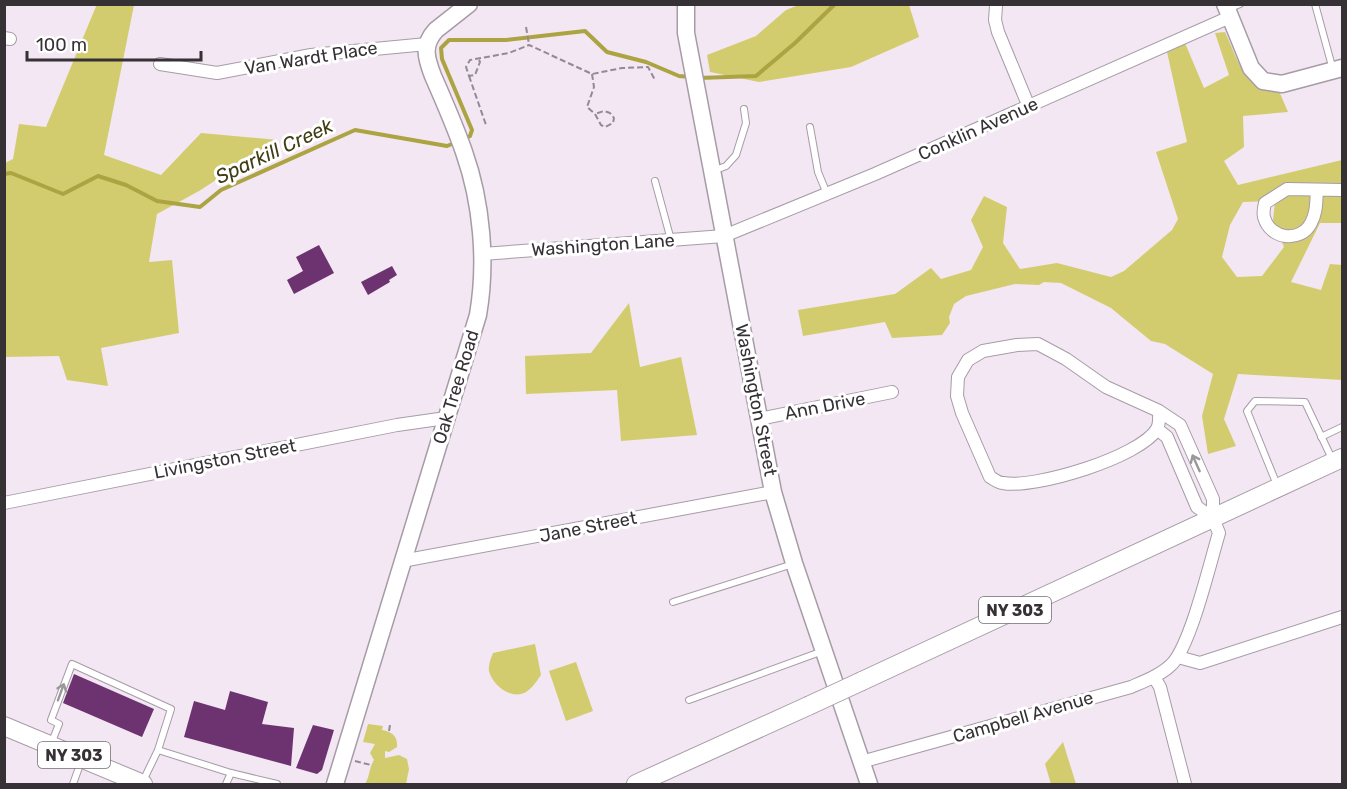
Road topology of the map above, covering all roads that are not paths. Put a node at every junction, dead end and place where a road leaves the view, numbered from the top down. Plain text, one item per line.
1 (469, 4) edge
2 (686, 4) edge
3 (1315, 4) edge
4 (996, 6) edge
5 (1231, 9) edge
6 (427, 44) junction
7 (160, 64) dead end
8 (1338, 69) edge
9 (1029, 107) junction
10 (744, 109) dead end
11 (810, 127) dead end
12 (712, 171) junction
13 (655, 181) dead end
14 (1317, 190) junction
15 (1342, 190) edge
16 (827, 194) junction
17 (724, 236) junction
18 (671, 240) junction
19 (482, 254) junction
20 (892, 392) dead end
21 (1159, 411) junction
22 (446, 418) junction
23 (759, 419) junction
24 (1342, 427) edge
25 (1157, 429) junction
26 (1321, 437) junction
27 (1338, 460) edge
28 (1278, 488) junction
29 (773, 492) junction
30 (4, 503) edge
31 (1213, 518) junction
32 (402, 561) junction
33 (794, 563) junction
34 (673, 602) dead end
35 (1342, 617) edge
36 (823, 651) junction
37 (1178, 657) junction
38 (1154, 677) junction
39 (689, 700) dead end
40 (4, 726) edge
41 (50, 745) junction
42 (158, 750) junction
43 (82, 759) junction
44 (861, 762) junction
45 (231, 773) junction
46 (259, 783) edge
47 (73, 784) edge
48 (142, 784) edge
49 (226, 784) edge
50 (277, 784) edge
51 (335, 784) edge
52 (636, 784) edge
53 (869, 784) edge
54 (1185, 784) edge

1 - 6 street
2 - 12 street, Washington Street
3 - 8 lane
4 - 9 street
5 - 8 street
5 - 9 street, Conklin Avenue
6 - 7 street, Van Wardt Place
6 - 19 street, Oak Tree Road
9 - 16 street, Conklin Avenue
10 - 12 lane
11 - 16 lane
12 - 17 street, Washington Street
13 - 18 lane
14 - 14 street
14 - 15 street
16 - 17 street, Conklin Avenue
17 - 18 street, Washington Lane
17 - 23 street, Washington Street
18 - 19 street, Washington Lane
19 - 22 street, Oak Tree Road
20 - 23 street, Ann Drive
21 - 25 street
21 - 25 street, Campbell Avenue
31 -> 21 street, Campbell Avenue
22 - 30 street, Livingston Street
22 - 32 street, Oak Tree Road
23 - 29 street, Washington Street
24 - 26 lane
25 - 31 street
26 - 27 lane
26 - 28 lane
27 - 28 main road, NY 303
28 - 31 main road, NY 303
29 - 32 street, Jane Street
29 - 33 street, Washington Street
31 - 37 street, Campbell Avenue
31 - 52 main road, NY 303, bridge
32 - 51 street, Oak Tree Road
33 - 34 lane
33 - 36 street, Washington Street
35 - 37 street
36 - 39 lane
36 - 44 street, Washington Street
37 - 38 street, Campbell Avenue
38 - 44 street, Campbell Avenue
38 - 54 street
40 - 41 main road, NY 303
41 -> 42 lane
41 - 43 main road, NY 303
42 - 45 lane
42 - 48 lane
43 - 47 lane
43 - 48 main road, NY 303
44 - 53 street, Washington Street
45 - 46 lane
45 - 49 lane
46 - 50 lane

